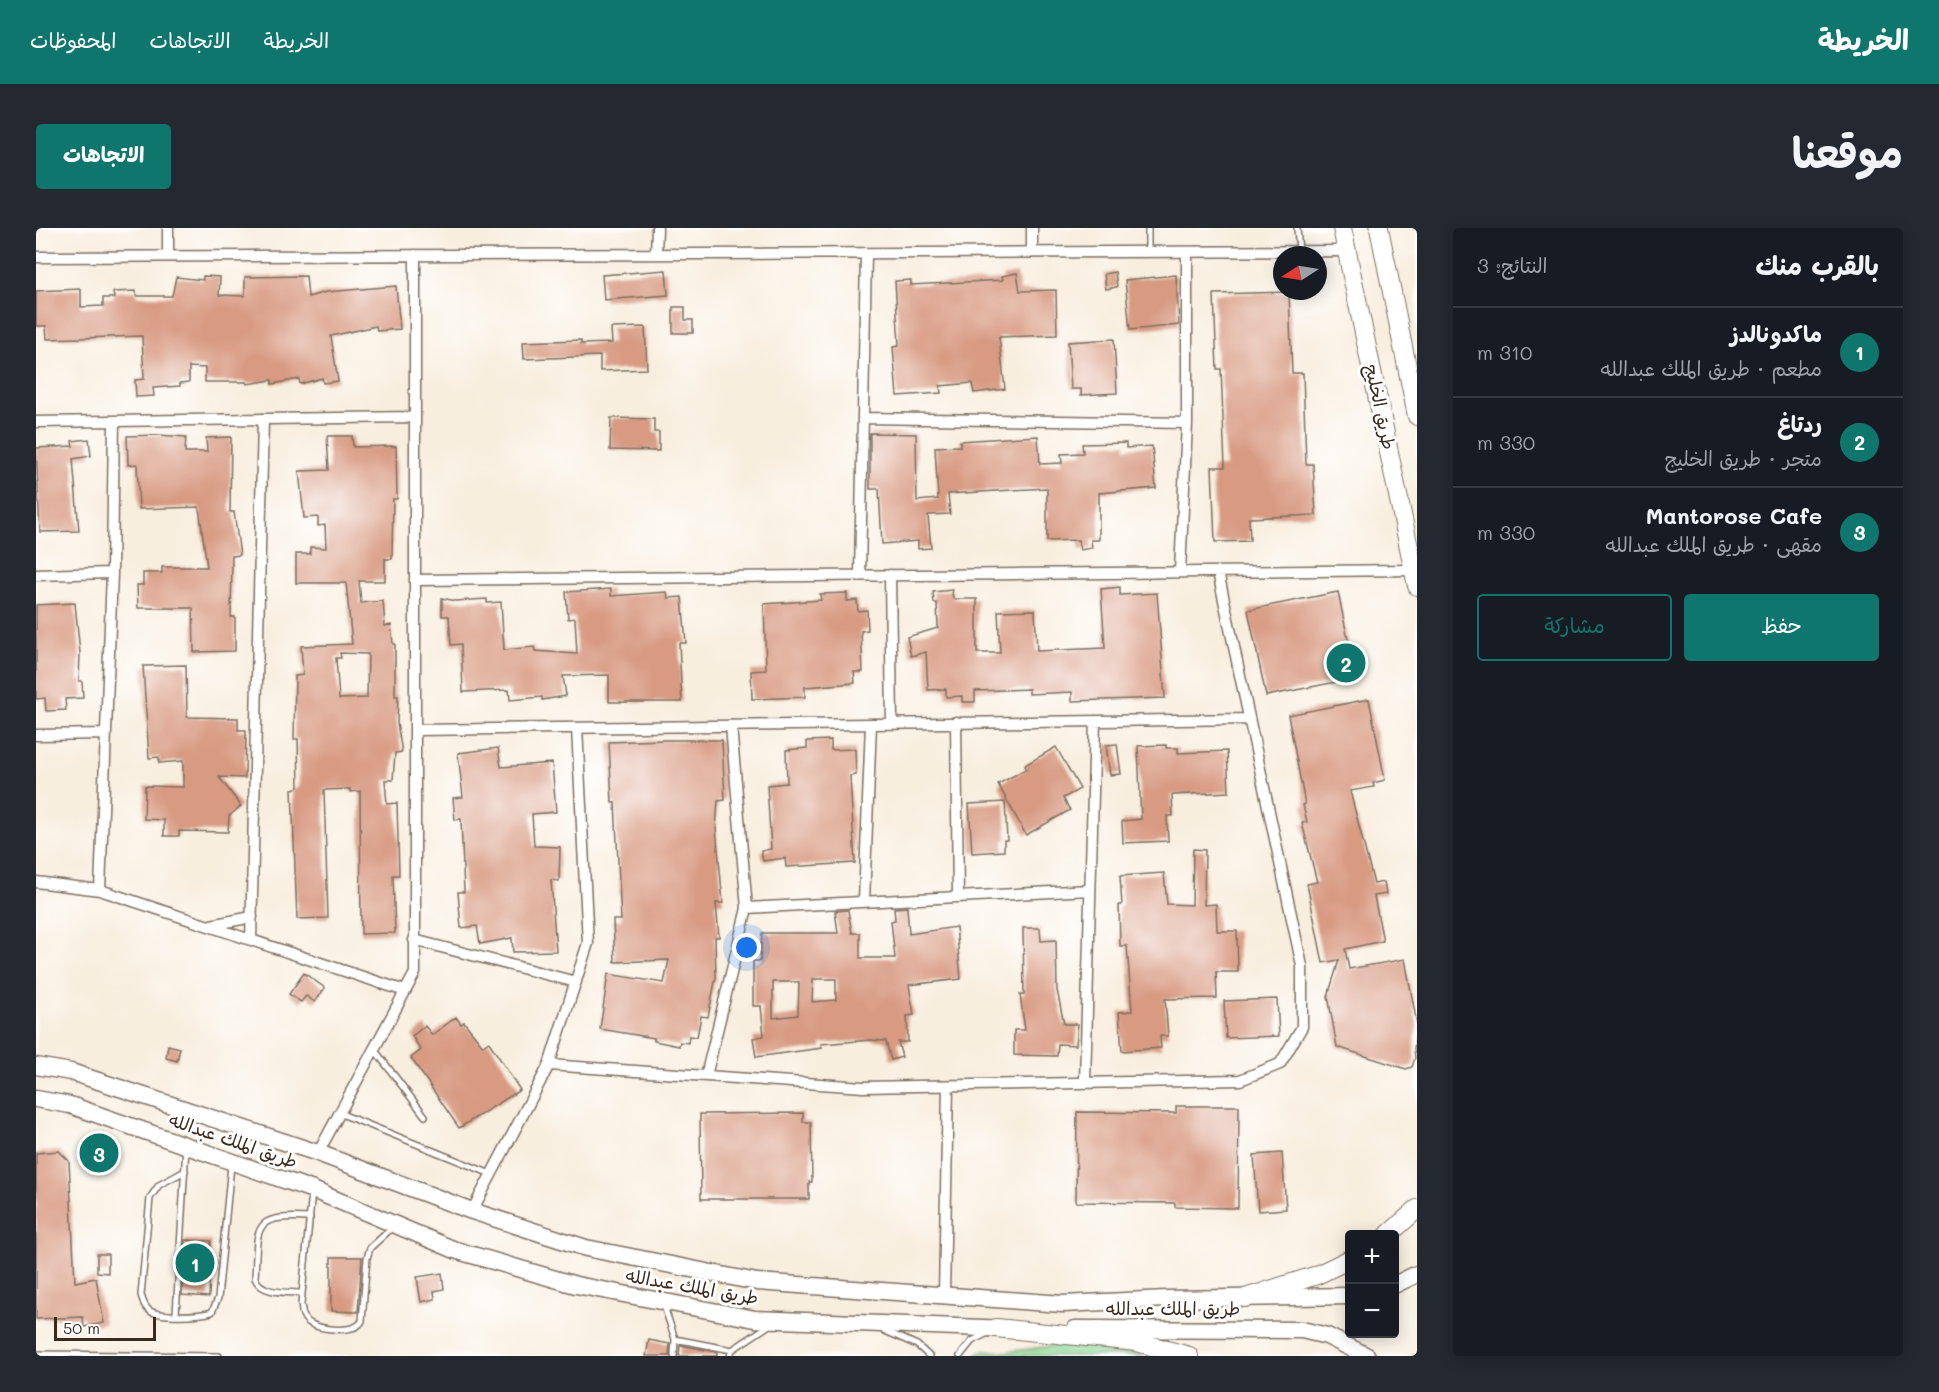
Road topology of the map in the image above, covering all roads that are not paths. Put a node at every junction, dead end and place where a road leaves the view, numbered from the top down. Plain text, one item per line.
1 (168, 228) edge
2 (657, 228) edge
3 (1032, 228) edge
4 (1148, 228) edge
5 (1297, 228) edge
6 (1342, 228) edge
7 (1379, 228) edge
8 (1299, 246) edge
9 (1273, 251) edge
10 (1327, 251) edge
11 (1347, 251) junction
12 (1032, 252) junction
13 (1148, 252) junction
14 (1187, 252) junction
15 (866, 253) junction
16 (656, 254) junction
17 (416, 255) junction
18 (168, 256) junction
19 (36, 257) edge
20 (1417, 416) edge
21 (415, 417) junction
22 (863, 418) junction
23 (263, 419) junction
24 (114, 421) junction
25 (36, 422) edge
26 (1186, 423) junction
27 (1180, 572) junction
28 (1218, 572) junction
29 (112, 573) junction
30 (36, 575) edge
31 (890, 575) junction
32 (860, 576) junction
33 (1415, 578) edge
34 (415, 580) junction
35 (1249, 719) junction
36 (1095, 721) junction
37 (957, 722) junction
38 (892, 723) junction
39 (871, 724) junction
40 (730, 726) junction
41 (577, 728) junction
42 (415, 730) junction
43 (106, 734) junction
44 (36, 735) edge
45 (36, 882) edge
46 (100, 890) junction
47 (1090, 890) junction
48 (958, 897) junction
49 (864, 902) junction
50 (747, 908) junction
51 (252, 917) junction
52 (209, 926) junction
53 (251, 940) junction
54 (414, 940) junction
55 (576, 982) junction
56 (405, 991) junction
57 (374, 1049) junction
58 (549, 1065) junction
59 (36, 1066) edge
60 (706, 1076) junction
61 (1085, 1083) junction
62 (948, 1086) junction
63 (36, 1099) edge
64 (339, 1113) junction
65 (425, 1116) dead end
66 (186, 1145) junction
67 (318, 1153) junction
68 (231, 1161) junction
69 (185, 1171) junction
70 (492, 1174) junction
71 (313, 1190) junction
72 (1417, 1209) edge
73 (472, 1211) junction
74 (310, 1218) junction
75 (395, 1225) junction
76 (1393, 1230) edge
77 (1345, 1261) edge
78 (1417, 1274) edge
79 (1397, 1284) edge
80 (302, 1293) junction
81 (944, 1295) junction
82 (1345, 1296) edge
83 (1245, 1298) junction
84 (663, 1301) junction
85 (176, 1314) junction
86 (777, 1320) junction
87 (871, 1324) junction
88 (996, 1329) junction
89 (675, 1339) junction
90 (731, 1353) edge
91 (36, 1354) edge
92 (219, 1356) edge
93 (674, 1356) edge
94 (929, 1356) edge
95 (960, 1356) edge
96 (1189, 1356) edge
97 (1367, 1356) edge

1 - 18 street
2 - 16 street
3 - 12 street
4 - 13 lane
5 - 8 lane
6 - 11 main road, طريق الخليج
7 - 20 main road, طريق الخليج
9 - 14 street
10 - 11 street
11 - 33 main road, طريق الخليج
12 - 13 street
12 - 15 street
13 - 14 street
14 - 26 street
15 - 16 street
15 - 22 street
16 - 17 street
17 - 18 street
17 - 21 street
18 - 19 street
21 - 23 street
21 - 34 street
22 - 26 street
22 - 32 street
23 - 24 street
23 - 51 street
24 - 25 street
24 - 29 street
26 - 27 street
27 - 28 street
27 - 31 street
28 - 33 street
28 - 35 street
29 - 30 street
29 - 43 street
31 - 32 street
31 - 38 street
32 - 34 street
34 - 42 street
35 - 36 street
35 - 61 street
36 - 37 street
36 - 47 street
37 - 38 street
37 - 48 street
38 - 39 street
39 - 40 street
39 - 49 street
40 - 41 street
40 - 50 street
41 - 42 street
41 - 55 street
42 - 54 street
43 - 44 street
43 - 46 street
45 - 46 street
46 - 52 street
47 - 48 street
47 - 61 street
48 - 49 street
49 - 50 street
50 - 60 street
51 - 52 street
51 - 53 street
52 - 53 street
53 - 56 street
54 - 55 street
54 - 56 street
55 - 58 street
56 - 57 street
57 - 64 street
57 - 65 lane
58 - 60 street
58 - 70 street
59 - 67 street, طريق الملك عبدالله
60 - 62 street
61 - 62 street
62 - 81 street
63 - 66 street, طريق الملك عبدالله
64 - 67 street
64 - 70 lane
66 - 68 street, طريق الملك عبدالله
66 - 69 lane
67 - 73 street, طريق الملك عبدالله
68 - 71 street, طريق الملك عبدالله
68 - 85 lane
69 - 85 lane
69 - 85 lane
70 - 73 street
71 - 74 lane
71 - 75 street, طريق الملك عبدالله
72 - 76 main road
73 - 81 street, طريق الملك عبدالله
74 - 80 lane
74 - 80 lane
75 - 80 lane
75 - 84 street, طريق الملك عبدالله
77 - 83 main road
78 - 79 street
81 - 83 street, طريق الملك عبدالله
82 - 83 street, طريق الملك عبدالله
84 - 86 street, طريق الملك عبدالله
84 - 89 lane
86 - 87 street, طريق الملك عبدالله
86 - 90 lane
87 - 88 street, طريق الملك عبدالله
87 - 94 lane
88 - 95 lane
88 - 96 main road
88 - 97 street, طريق الملك عبدالله
89 - 90 lane
89 - 93 lane
91 - 92 lane

